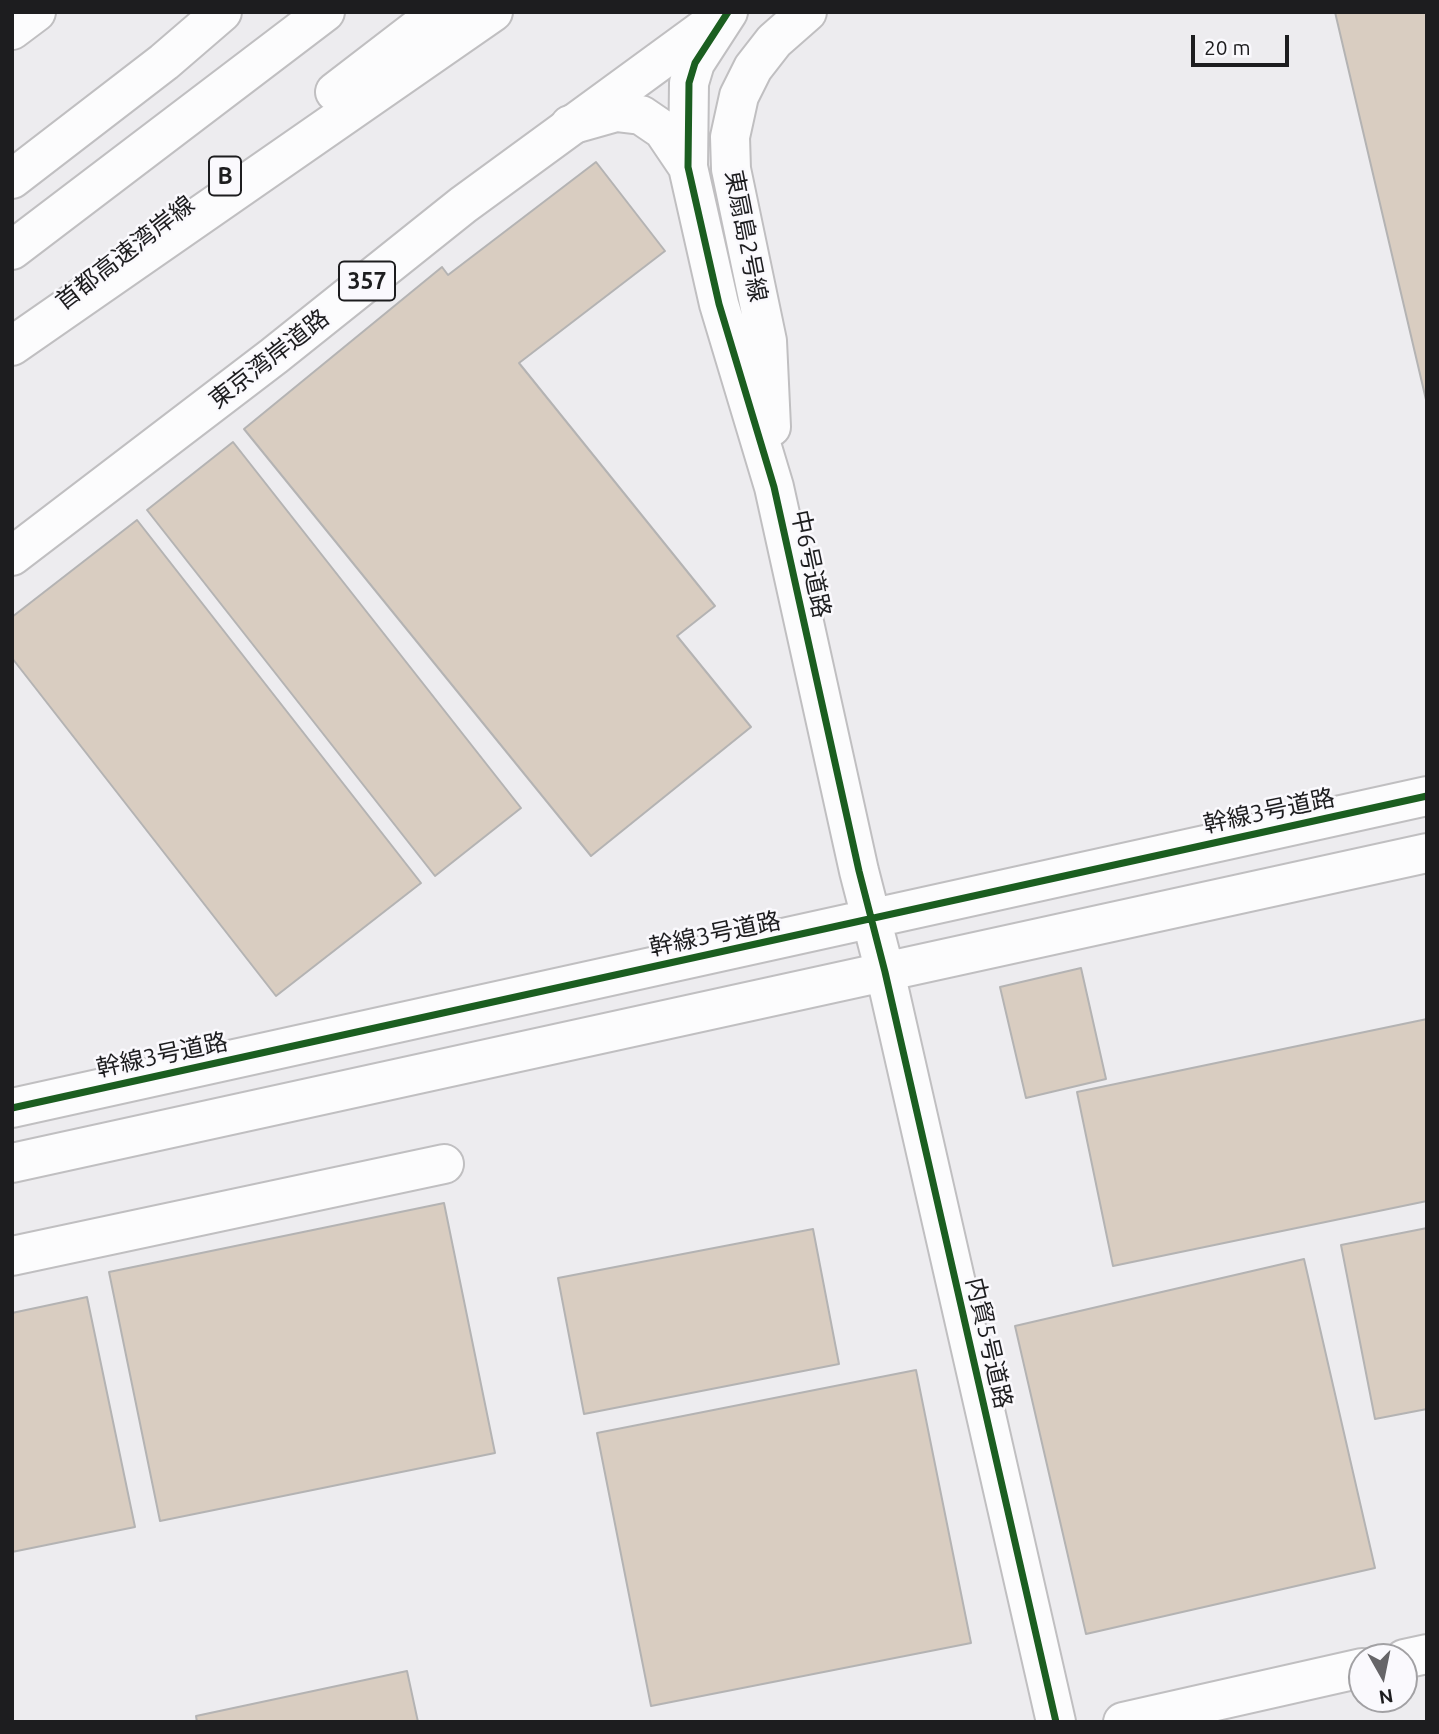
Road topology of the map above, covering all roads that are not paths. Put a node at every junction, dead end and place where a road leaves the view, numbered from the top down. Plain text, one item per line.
1 (36, 12) edge
2 (222, 12) edge
3 (325, 12) edge
4 (439, 12) edge
5 (492, 12) edge
6 (728, 12) edge
7 (807, 12) edge
8 (12, 30) edge
9 (567, 126) junction
10 (688, 167) junction
11 (12, 179) edge
12 (12, 250) edge
13 (12, 340) edge
14 (12, 345) edge
15 (774, 487) junction
16 (12, 556) edge
17 (1427, 796) edge
18 (1427, 853) edge
19 (870, 920) junction
20 (885, 972) junction
21 (12, 1108) edge
22 (12, 1163) edge
23 (444, 1164) dead end
24 (12, 1256) edge
25 (1348, 1671) edge
26 (1056, 1722) edge
27 (1123, 1722) edge

1 - 8 main road
2 - 11 main road
3 - 12 main road
4 - 13 main road, 首都高速湾岸線 / B
5 - 14 main road
6 - 9 main road, 東京湾岸道路 / 357
6 - 10 main road
7 - 15 main road, 東扇島2号線
9 - 10 main road
9 - 16 main road, 東京湾岸道路 / 357
10 - 15 main road, 中6号道路
15 - 19 main road, 中6号道路
17 - 19 main road, 幹線3号道路
18 - 20 main road
19 - 20 main road, 中6号道路
19 - 21 main road, 幹線3号道路
20 - 22 main road
20 - 26 main road, 内貿5号道路
23 - 24 main road
25 - 27 main road

